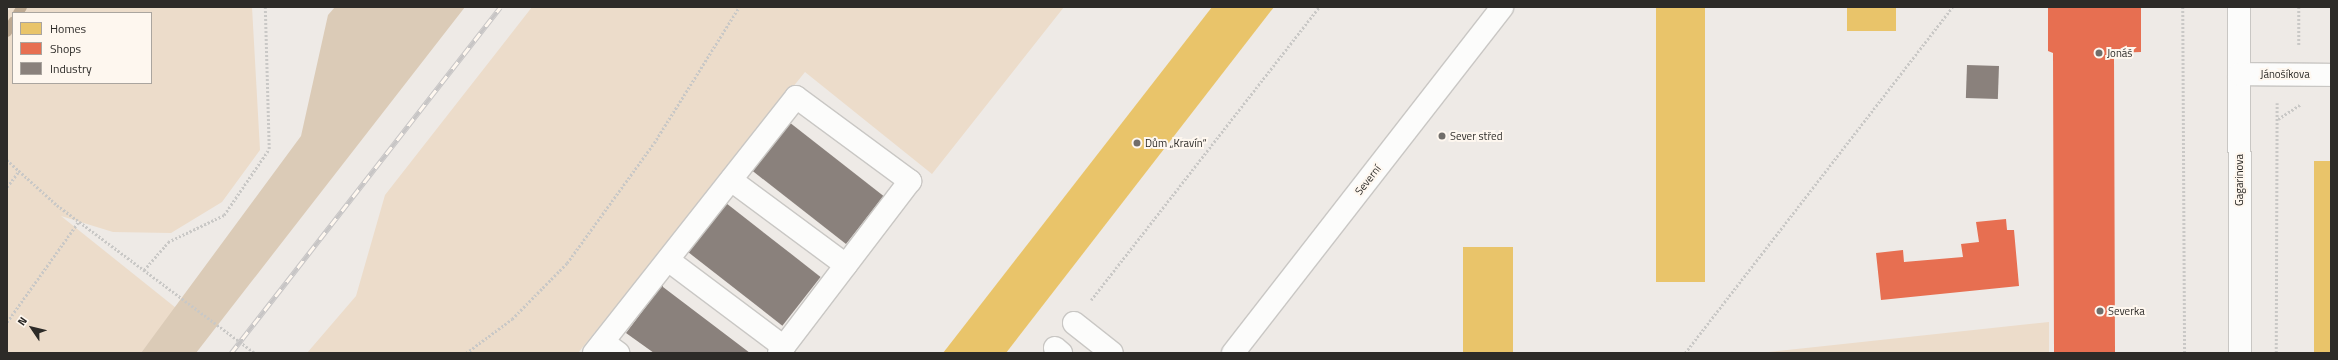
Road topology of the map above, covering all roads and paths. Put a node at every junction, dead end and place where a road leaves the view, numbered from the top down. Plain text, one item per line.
1 (265, 7) edge
2 (739, 7) edge
3 (1319, 7) edge
4 (1502, 7) edge
5 (1952, 7) edge
6 (2183, 7) edge
7 (2238, 7) edge
8 (2299, 7) edge
9 (2299, 49) dead end
10 (2239, 74) junction
11 (2278, 74) junction
12 (2331, 75) edge
13 (7, 160) edge
14 (19, 171) junction
15 (731, 180) junction
16 (7, 187) edge
17 (79, 221) junction
18 (668, 260) junction
19 (846, 265) junction
20 (144, 270) junction
21 (7, 322) edge
22 (1074, 323) joint
23 (605, 349) edge
24 (781, 350) edge
25 (255, 353) edge
26 (466, 353) edge
27 (1112, 353) edge
28 (1233, 353) edge
29 (1685, 353) edge
30 (2185, 353) edge
31 (2240, 353) edge
32 (2276, 353) edge

1 - 20 path
2 - 26 path
3 - 22 path
4 - 28 street, Severní
5 - 29 path
6 - 30 path
7 - 10 street, Gagarinova
8 - 9 path
10 - 11 street, Jánošíkova
10 - 31 street, Gagarinova
11 - 12 street, Jánošíkova
11 - 32 path
13 - 14 path
14 - 16 path
14 - 17 path
15 - 18 street
15 - 19 street
15 - 19 street
17 - 20 path
17 - 21 path
18 - 23 street
18 - 24 street
19 - 24 street
20 - 25 path
22 - 27 street

